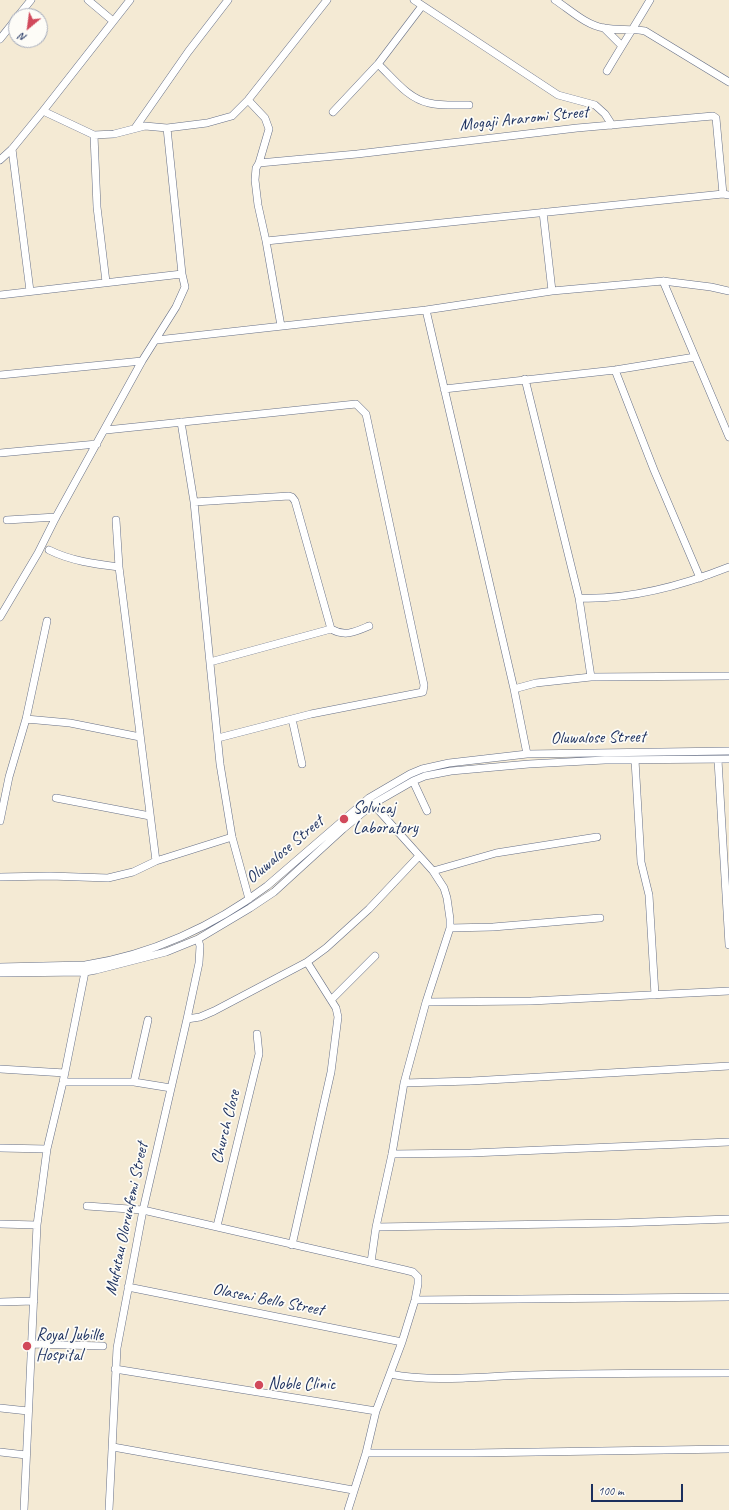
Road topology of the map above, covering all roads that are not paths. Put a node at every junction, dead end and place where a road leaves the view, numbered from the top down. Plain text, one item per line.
1 (31, 0) edge
2 (88, 0) edge
3 (130, 0) edge
4 (228, 0) edge
5 (327, 0) edge
6 (414, 0) edge
7 (555, 0) edge
8 (650, 0) edge
9 (422, 6) junction
10 (24, 8) edge
11 (113, 21) junction
12 (604, 28) junction
13 (8, 29) edge
14 (634, 29) junction
15 (0, 39) edge
16 (621, 46) junction
17 (378, 64) junction
18 (607, 71) dead end
19 (729, 82) edge
20 (248, 100) junction
21 (469, 105) dead end
22 (43, 110) junction
23 (333, 112) dead end
24 (612, 125) junction
25 (135, 128) junction
26 (167, 128) junction
27 (94, 135) junction
28 (12, 149) junction
29 (0, 160) edge
30 (259, 162) junction
31 (726, 195) edge
32 (543, 212) junction
33 (266, 241) junction
34 (182, 274) junction
35 (663, 281) junction
36 (106, 282) junction
37 (30, 291) junction
38 (729, 291) edge
39 (552, 292) junction
40 (0, 295) edge
41 (426, 310) junction
42 (281, 326) junction
43 (156, 340) junction
44 (695, 357) junction
45 (142, 361) junction
46 (615, 370) junction
47 (0, 376) edge
48 (525, 379) junction
49 (444, 389) junction
50 (182, 422) junction
51 (106, 430) junction
52 (729, 437) edge
53 (97, 444) junction
54 (0, 453) edge
55 (194, 502) junction
56 (56, 517) junction
57 (7, 520) dead end
58 (116, 520) dead end
59 (49, 550) dead end
60 (119, 567) junction
61 (729, 567) edge
62 (700, 578) junction
63 (578, 598) junction
64 (0, 617) edge
65 (47, 621) dead end
66 (369, 626) dead end
67 (331, 630) junction
68 (210, 662) junction
69 (729, 676) edge
70 (591, 677) junction
71 (514, 689) junction
72 (26, 719) junction
73 (292, 719) junction
74 (140, 737) junction
75 (218, 738) junction
76 (729, 751) edge
77 (659, 752) junction
78 (527, 754) junction
79 (729, 759) edge
80 (635, 760) junction
81 (659, 760) junction
82 (718, 760) junction
83 (302, 764) dead end
84 (413, 781) junction
85 (56, 798) dead end
86 (373, 804) junction
87 (427, 811) dead end
88 (150, 816) junction
89 (0, 821) edge
90 (232, 837) junction
91 (597, 837) dead end
92 (419, 856) junction
93 (156, 861) junction
94 (433, 871) junction
95 (0, 876) edge
96 (249, 899) junction
97 (600, 918) dead end
98 (450, 928) junction
99 (198, 938) junction
100 (729, 945) edge
101 (375, 956) dead end
102 (307, 962) junction
103 (0, 967) edge
104 (85, 972) junction
105 (0, 973) edge
106 (729, 991) edge
107 (655, 995) junction
108 (331, 1000) junction
109 (426, 1002) junction
110 (187, 1019) junction
111 (148, 1020) dead end
112 (258, 1034) dead end
113 (729, 1066) edge
114 (0, 1069) edge
115 (65, 1073) junction
116 (63, 1082) junction
117 (134, 1082) junction
118 (404, 1083) junction
119 (171, 1088) junction
120 (729, 1142) edge
121 (0, 1148) edge
122 (47, 1149) junction
123 (392, 1154) junction
124 (87, 1206) dead end
125 (143, 1210) junction
126 (729, 1219) edge
127 (0, 1224) edge
128 (37, 1225) junction
129 (217, 1226) junction
130 (376, 1227) junction
131 (292, 1245) junction
132 (371, 1262) junction
133 (128, 1287) junction
134 (729, 1297) edge
135 (415, 1300) junction
136 (34, 1301) junction
137 (0, 1302) edge
138 (402, 1342) junction
139 (32, 1344) junction
140 (103, 1346) dead end
141 (115, 1368) junction
142 (729, 1372) edge
143 (390, 1374) junction
144 (0, 1408) edge
145 (376, 1410) junction
146 (28, 1411) junction
147 (113, 1447) junction
148 (729, 1449) edge
149 (0, 1452) edge
150 (366, 1453) junction
151 (26, 1455) junction
152 (353, 1490) junction
153 (24, 1510) edge
154 (109, 1510) edge
155 (348, 1510) edge

1 - 10 street
2 - 11 street
3 - 11 street
4 - 25 street
5 - 20 street
6 - 9 street
7 - 12 street
8 - 14 street
9 - 17 street
9 - 24 street
11 - 22 street
12 - 14 street
12 - 16 street
13 - 15 street
14 - 16 street
14 - 19 street
16 - 18 street
17 - 21 street
17 - 23 street
20 - 26 street
20 - 30 street
22 - 27 street
22 - 28 street
24 - 30 street, Mogaji Araromi Street
24 - 31 street, Mogaji Araromi Street
25 - 26 street
25 - 27 street
26 - 34 street
27 - 36 street
28 - 29 street
28 - 37 street
30 - 33 street
31 - 32 street
32 - 33 street
32 - 39 street
33 - 42 street
34 - 36 street
34 - 43 street
35 - 38 street
35 - 39 street
35 - 44 street
36 - 37 street
37 - 40 street
39 - 41 street
41 - 42 street
41 - 49 street
42 - 43 street
43 - 45 street
44 - 46 street
44 - 52 street
45 - 47 street
45 - 51 street
46 - 48 street
46 - 62 street
48 - 49 street
48 - 63 street
49 - 71 street
50 - 51 street
50 - 55 street
50 - 73 street
51 - 53 street
53 - 54 street
53 - 56 street
55 - 67 street
55 - 68 street
56 - 57 street
56 - 64 street
58 - 60 street
59 - 60 street
60 - 74 street
61 - 62 street
62 - 63 street
63 - 70 street
65 - 72 street
66 - 67 street
67 - 68 street
68 - 75 street
69 - 70 street
70 - 71 street
71 - 78 street
72 - 74 street
72 - 89 street
73 - 75 street
73 - 83 street
74 - 88 street
75 - 90 street
76 - 77 street, Oluwalose Street
77 - 78 street, Oluwalose Street
77 - 81 street
78 - 96 street, Oluwalose Street
79 - 82 street, Oluwalose Street
80 - 81 street, Oluwalose Street
80 - 84 street, Oluwalose Street
80 - 107 street
81 - 82 street, Oluwalose Street
82 - 100 street
84 - 86 street, Oluwalose Street
84 - 87 street
85 - 88 street
86 - 92 street
86 - 99 street, Oluwalose Street
88 - 93 street
90 - 93 street
90 - 96 street
91 - 94 street
92 - 94 street
92 - 102 street
93 - 95 street
94 - 98 street
96 - 103 street, Oluwalose Street
97 - 98 street
98 - 109 street
99 - 104 street, Oluwalose Street
99 - 110 street, Mufutau Olorunfemi Street
101 - 108 street
102 - 108 street
102 - 110 street
104 - 105 street, Oluwalose Street
104 - 115 street
106 - 107 street
107 - 109 street
108 - 131 street
109 - 118 street
110 - 119 street, Mufutau Olorunfemi Street
111 - 117 street
112 - 129 street, Church Close
113 - 118 street
114 - 115 street
115 - 116 street
116 - 117 street
116 - 122 street
117 - 119 street
118 - 123 street
119 - 125 street, Mufutau Olorunfemi Street
120 - 123 street
121 - 122 street
122 - 128 street
123 - 130 street
124 - 125 street
125 - 129 street
125 - 133 street, Mufutau Olorunfemi Street
126 - 130 street
127 - 128 street
128 - 136 street
129 - 131 street
130 - 132 street
131 - 132 street
132 - 135 street
133 - 138 street, Olaseni Bello Street
133 - 141 street, Mufutau Olorunfemi Street
134 - 135 street
135 - 138 street
136 - 137 street
136 - 139 street
138 - 143 street
139 - 140 street
139 - 146 street
141 - 145 street
141 - 147 street, Mufutau Olorunfemi Street
142 - 143 street
143 - 145 street
144 - 146 street
145 - 150 street
146 - 151 street
147 - 152 street
147 - 154 street, Mufutau Olorunfemi Street
148 - 150 street
149 - 151 street
150 - 152 street
151 - 153 street
152 - 155 street

